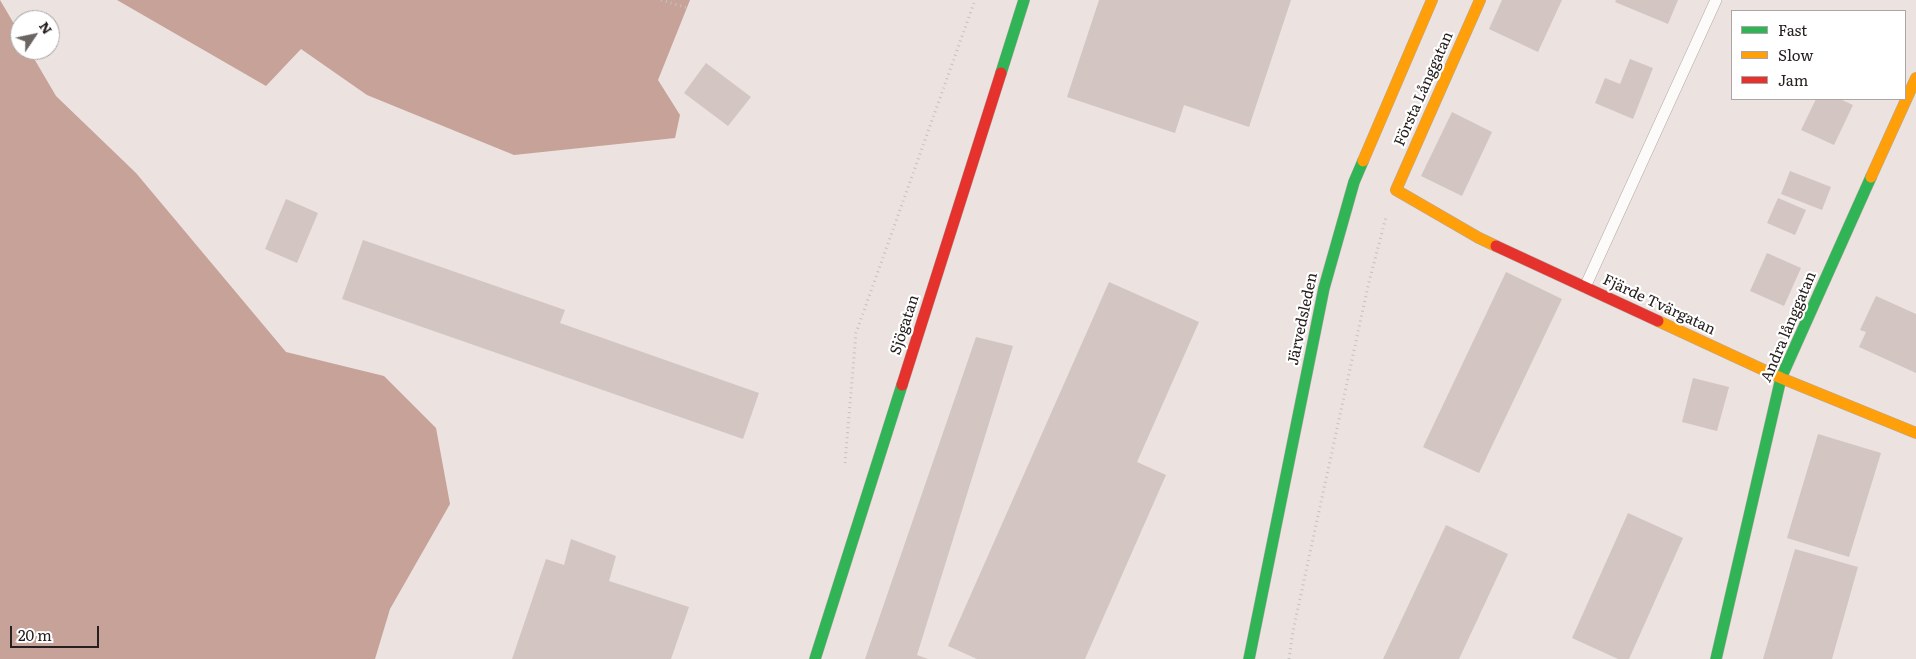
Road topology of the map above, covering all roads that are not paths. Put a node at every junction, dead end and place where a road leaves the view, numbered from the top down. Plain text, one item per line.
1 (1024, 0) edge
2 (1432, 0) edge
3 (1480, 0) edge
4 (1716, 0) edge
5 (1916, 78) edge
6 (1396, 190) joint
7 (1585, 287) junction
8 (1781, 378) junction
9 (1916, 433) edge
10 (814, 659) edge
11 (1249, 659) edge
12 (1716, 659) edge

1 - 10 street, Sjögatan
2 - 11 street, Järvedsleden
3 - 6 street, Första Långgatan
4 - 7 lane
5 - 8 street, Andra långgatan
6 - 7 street, Fjärde Tvärgatan
7 - 8 street, Fjärde Tvärgatan
8 - 9 street, Fjärde Tvärgatan
8 - 12 street, Andra långgatan

